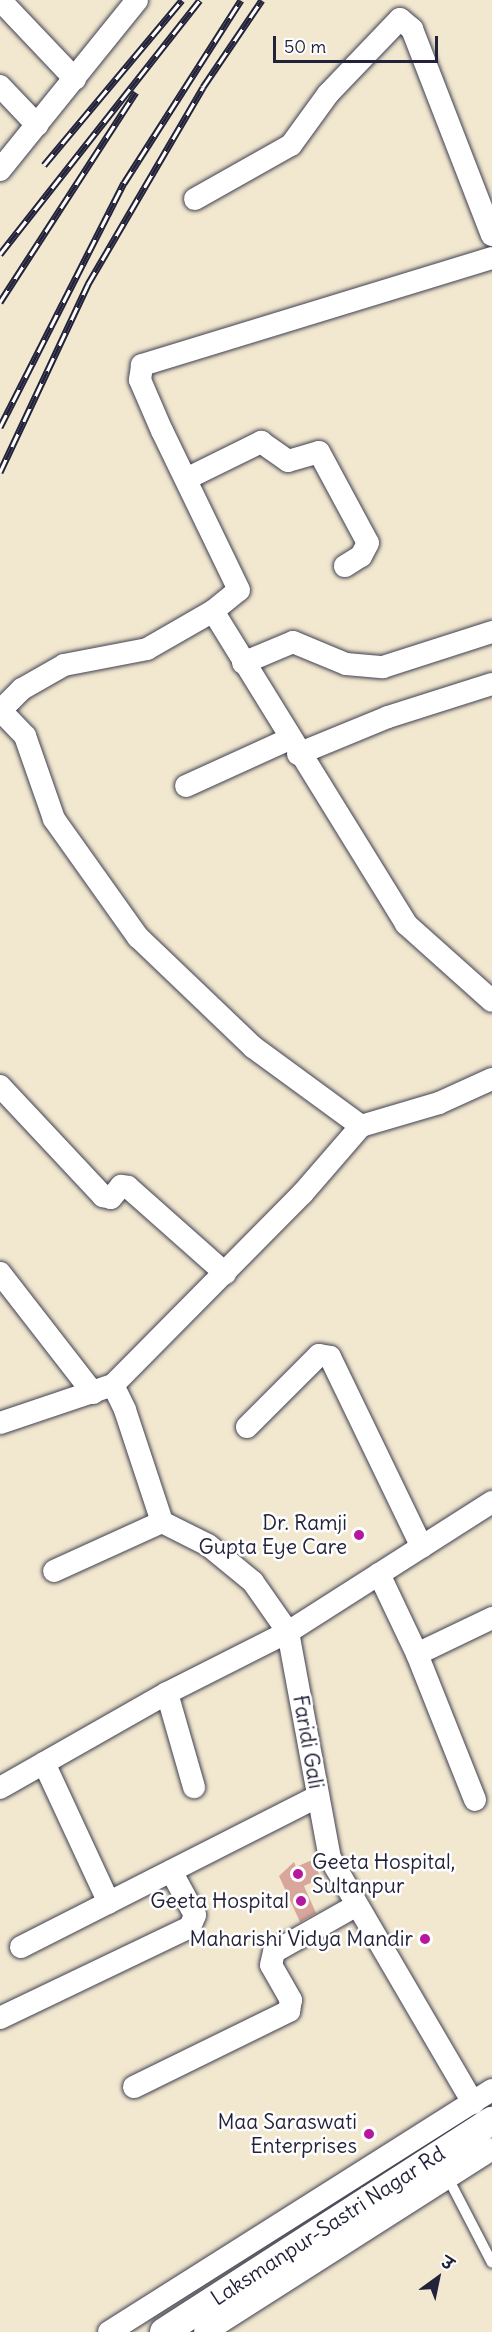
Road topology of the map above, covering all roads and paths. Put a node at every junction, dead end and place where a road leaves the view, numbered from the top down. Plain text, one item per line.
1 (0, 0) edge
2 (137, 0) edge
3 (75, 79) junction
4 (0, 86) edge
5 (37, 125) junction
6 (0, 170) edge
7 (195, 199) dead end
8 (492, 235) edge
9 (492, 258) edge
10 (186, 479) junction
11 (345, 566) dead end
12 (213, 611) junction
13 (492, 632) edge
14 (243, 663) junction
15 (492, 684) edge
16 (0, 710) edge
17 (293, 747) junction
18 (186, 786) dead end
19 (492, 1001) edge
20 (492, 1079) edge
21 (0, 1086) edge
22 (362, 1126) junction
23 (0, 1273) edge
24 (225, 1273) junction
25 (113, 1384) junction
26 (93, 1393) junction
27 (0, 1423) edge
28 (248, 1427) dead end
29 (492, 1502) edge
30 (162, 1522) junction
31 (422, 1546) junction
32 (54, 1571) dead end
33 (379, 1574) junction
34 (492, 1618) edge
35 (288, 1632) junction
36 (417, 1654) junction
37 (167, 1693) junction
38 (44, 1763) junction
39 (194, 1787) dead end
40 (0, 1788) edge
41 (318, 1797) junction
42 (475, 1800) dead end
43 (171, 1871) junction
44 (109, 1903) junction
45 (357, 1905) junction
46 (21, 1947) dead end
47 (0, 2018) edge
48 (134, 2087) dead end
49 (492, 2090) edge
50 (482, 2112) edge
51 (492, 2149) edge
52 (449, 2180) junction
53 (492, 2263) edge
54 (109, 2332) edge
55 (164, 2332) edge
56 (205, 2332) edge

1 - 3 street
2 - 3 street
3 - 5 street
4 - 5 street
5 - 6 street
7 - 8 street
9 - 10 street
10 - 11 street
10 - 12 street
12 - 14 street
12 - 16 street
13 - 14 street
14 - 17 street
15 - 17 street
16 - 22 street
17 - 18 street
17 - 19 street
20 - 22 street
21 - 24 street
22 - 24 street
23 - 26 street
24 - 25 street
25 - 26 street
25 - 30 street
26 - 27 street
28 - 31 street
29 - 31 street
30 - 32 street
30 - 35 street, Faridi Gali
31 - 33 street
33 - 35 street
33 - 36 street
34 - 36 street
35 - 37 street
35 - 41 street, Faridi Gali
36 - 42 street
37 - 38 street
37 - 39 street
38 - 40 street
38 - 44 street
41 - 43 street
41 - 45 street, Faridi Gali
43 - 44 street
43 - 47 street
44 - 46 street
45 - 48 street
45 - 50 street, Faridi Gali
49 - 50 street
50 - 54 street
50 - 55 street, Laksmanpur-Sastri Nagar Rd
51 - 52 street
52 - 53 lane
52 - 56 street

